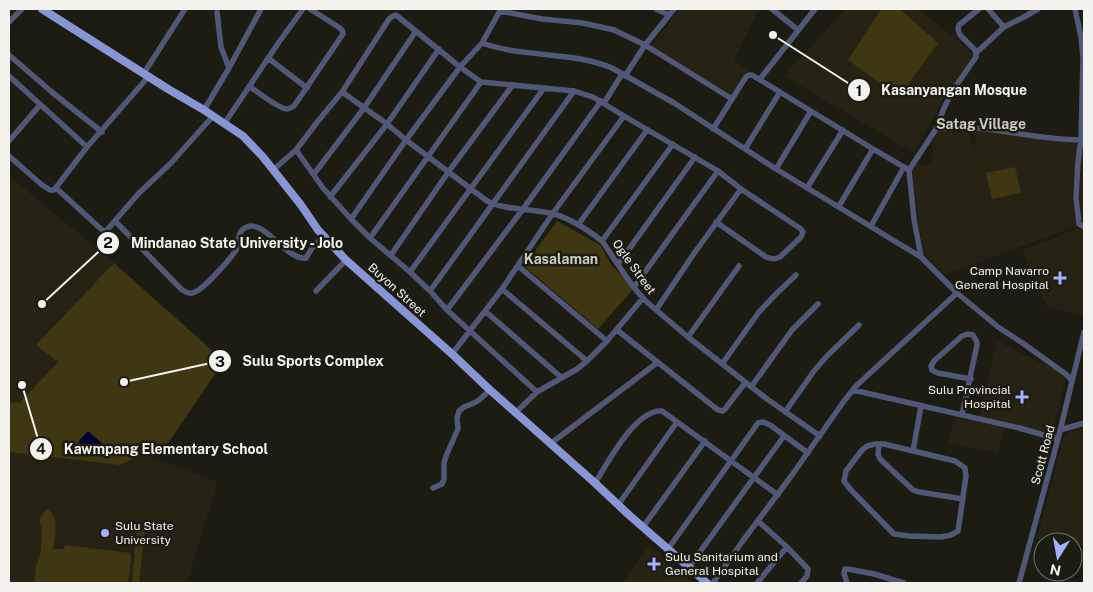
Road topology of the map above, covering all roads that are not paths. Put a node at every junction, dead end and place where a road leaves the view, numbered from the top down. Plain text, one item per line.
1 (22, 9) edge
2 (185, 9) edge
3 (303, 9) edge
4 (310, 9) edge
5 (656, 9) edge
6 (674, 9) edge
7 (772, 9) edge
8 (815, 9) edge
9 (979, 9) edge
10 (988, 9) edge
11 (1038, 9) edge
12 (1075, 9) edge
13 (48, 10) edge
14 (501, 10) edge
15 (217, 12) dead end
16 (260, 12) dead end
17 (669, 15) junction
18 (9, 22) edge
19 (1004, 27) junction
20 (798, 30) junction
21 (416, 31) junction
22 (482, 43) junction
23 (645, 46) junction
24 (438, 49) junction
25 (976, 53) junction
26 (9, 55) edge
27 (268, 58) junction
28 (460, 67) junction
29 (229, 68) junction
30 (146, 75) junction
31 (624, 75) junction
32 (9, 76) edge
33 (760, 79) junction
34 (481, 82) junction
35 (249, 86) junction
36 (512, 86) junction
37 (307, 88) junction
38 (544, 88) junction
39 (342, 92) junction
40 (574, 92) junction
41 (780, 92) junction
42 (732, 98) junction
43 (602, 102) junction
44 (40, 105) junction
45 (364, 108) junction
46 (204, 110) junction
47 (811, 111) junction
48 (212, 116) junction
49 (624, 116) junction
50 (224, 124) junction
51 (387, 124) junction
52 (712, 129) junction
53 (936, 129) junction
54 (647, 130) junction
55 (843, 130) junction
56 (102, 132) junction
57 (406, 140) junction
58 (1081, 140) junction
59 (9, 141) edge
60 (673, 144) junction
61 (87, 147) junction
62 (745, 149) junction
63 (873, 149) junction
64 (296, 150) junction
65 (9, 156) edge
66 (428, 156) junction
67 (695, 157) junction
68 (907, 168) junction
69 (776, 169) junction
70 (273, 170) junction
71 (449, 171) junction
72 (718, 171) junction
73 (314, 174) junction
74 (56, 188) junction
75 (470, 188) junction
76 (807, 188) junction
77 (741, 189) junction
78 (330, 197) junction
79 (494, 204) junction
80 (839, 206) junction
81 (523, 209) junction
82 (553, 214) junction
83 (351, 219) junction
84 (116, 221) junction
85 (716, 222) junction
86 (578, 226) junction
87 (871, 226) junction
88 (1084, 227) edge
89 (324, 236) junction
90 (370, 238) junction
91 (602, 241) junction
92 (391, 255) junction
93 (921, 257) junction
94 (346, 260) junction
95 (618, 264) junction
96 (518, 266) junction
97 (739, 266) dead end
98 (410, 272) junction
99 (796, 275) dead end
100 (634, 287) junction
101 (502, 289) junction
102 (430, 291) junction
103 (316, 292) dead end
104 (957, 293) junction
105 (643, 298) junction
106 (818, 304) dead end
107 (446, 310) junction
108 (485, 310) junction
109 (656, 310) junction
110 (859, 325) dead end
111 (617, 330) junction
112 (470, 331) junction
113 (1084, 332) edge
114 (688, 337) junction
115 (607, 342) junction
116 (452, 354) junction
117 (587, 361) junction
118 (658, 362) junction
119 (722, 364) junction
120 (562, 378) junction
121 (971, 379) junction
122 (1072, 381) junction
123 (745, 383) junction
124 (751, 387) junction
125 (490, 390) junction
126 (853, 390) junction
127 (537, 392) junction
128 (921, 406) junction
129 (515, 412) junction
130 (785, 412) junction
131 (962, 415) junction
132 (677, 422) junction
133 (1084, 423) edge
134 (1060, 430) junction
135 (784, 436) junction
136 (820, 436) junction
137 (1058, 439) junction
138 (705, 441) junction
139 (550, 444) junction
140 (879, 444) junction
141 (913, 451) junction
142 (808, 453) junction
143 (731, 460) junction
144 (753, 477) junction
145 (594, 483) junction
146 (434, 488) dead end
147 (778, 495) junction
148 (963, 499) junction
149 (618, 505) junction
150 (758, 521) junction
151 (643, 527) junction
152 (787, 547) junction
153 (668, 549) junction
154 (689, 567) junction
155 (707, 583) edge
156 (713, 583) edge
157 (757, 583) edge
158 (802, 583) edge
159 (847, 583) edge
160 (904, 583) edge
161 (1019, 583) edge

1 - 18 street
2 - 30 street
3 - 27 street
4 - 37 street
5 - 17 street
6 - 17 street
7 - 20 street
8 - 20 street
9 - 25 street
10 - 19 street
11 - 19 street
12 - 58 street
13 - 30 main road, Buyon Street
14 - 22 street
14 - 23 street
15 - 29 street
16 - 29 street
17 - 23 street
19 - 25 street
20 - 33 street
21 - 24 street
21 - 39 street
21 - 45 street
22 - 28 street
22 - 31 street
23 - 31 street
23 - 42 street
24 - 28 street
24 - 51 street
25 - 53 street
26 - 56 street
27 - 35 street
27 - 37 street
28 - 34 street
28 - 57 street
29 - 46 street
30 - 46 main road, Buyon Street
30 - 56 street
31 - 43 street
31 - 52 street
32 - 44 street
33 - 41 street
33 - 42 street
34 - 36 street
34 - 66 street
35 - 37 street
35 - 50 street
36 - 38 street
36 - 71 street
38 - 40 street
38 - 75 street
39 - 45 street, Ogle Street
39 - 64 street
40 - 43 street
40 - 79 street
41 - 47 street
41 - 62 street
42 - 52 street
43 - 49 street
43 - 81 street
44 - 59 street
44 - 61 street
45 - 51 street, Ogle Street
45 - 73 street
46 - 48 main road, Buyon Street
47 - 55 street
47 - 69 street
48 - 50 main road, Buyon Street
48 - 84 street
49 - 54 street
49 - 82 street
50 - 70 main road, Buyon Street
51 - 57 street, Ogle Street
51 - 78 street
52 - 62 street
53 - 58 street
53 - 68 street
54 - 60 street
54 - 86 street
55 - 63 street
55 - 76 street
56 - 61 street
57 - 66 street, Ogle Street
57 - 83 street
58 - 88 street
60 - 67 street
60 - 91 street
61 - 74 street
62 - 69 street
63 - 68 street
63 - 80 street
64 - 70 street
64 - 73 street
65 - 74 street
66 - 71 street, Ogle Street
66 - 90 street
67 - 72 street
67 - 95 street
68 - 87 street
68 - 93 street
69 - 76 street
70 - 89 main road, Buyon Street
71 - 75 street, Ogle Street
71 - 92 street
72 - 77 street
72 - 100 street
73 - 78 street
74 - 84 street
75 - 79 street, Ogle Street
75 - 98 street
76 - 80 street
77 - 85 street
77 - 85 street
78 - 83 street
79 - 81 street, Ogle Street
79 - 102 street
80 - 87 street
81 - 82 street, Ogle Street
81 - 107 street
82 - 86 street, Ogle Street
82 - 96 street
83 - 90 street
84 - 89 street
85 - 109 street
86 - 91 street, Ogle Street
87 - 93 street
89 - 94 main road, Buyon Street
90 - 92 street
91 - 95 street, Ogle Street
92 - 98 street
93 - 104 street
94 - 103 street
94 - 116 main road, Buyon Street
95 - 100 street, Ogle Street
96 - 101 street
96 - 115 street
97 - 114 street
98 - 102 street
99 - 119 street
100 - 105 street, Ogle Street
101 - 108 street
101 - 117 street
102 - 107 street
104 - 122 street
104 - 126 street
105 - 109 street, Ogle Street
105 - 111 street
106 - 124 street
107 - 112 street
108 - 112 street
108 - 120 street
109 - 114 street, Ogle Street
110 - 130 street
111 - 115 street
111 - 118 street
112 - 116 street
112 - 127 street
113 - 122 street, Scott Road
114 - 119 street, Ogle Street
115 - 117 street
116 - 125 main road, Buyon Street
117 - 120 street
118 - 123 street
118 - 139 street
119 - 123 street, Ogle Street
120 - 127 street
121 - 121 street
121 - 131 street
122 - 134 street, Scott Road
123 - 124 street, Ogle Street
124 - 130 street, Ogle Street
125 - 129 main road, Buyon Street
125 - 146 street
126 - 128 street
126 - 136 street
127 - 129 street
128 - 131 street
128 - 141 street
129 - 139 main road, Buyon Street
130 - 136 street, Ogle Street
131 - 137 street
132 - 138 street
132 - 145 street
132 - 149 street
133 - 134 street
134 - 137 street, Scott Road
135 - 142 street
135 - 143 street
135 - 144 street
136 - 142 street
137 - 161 street, Scott Road
138 - 143 street
138 - 151 street
139 - 145 main road, Buyon Street
140 - 141 street
140 - 148 street
140 - 148 street
141 - 148 street
142 - 147 street
143 - 144 street
143 - 153 street
144 - 147 street
144 - 154 street
145 - 149 main road, Buyon Street
147 - 150 street
149 - 151 main road, Buyon Street
150 - 152 street
150 - 156 street
151 - 153 main road, Buyon Street
152 - 157 street
152 - 158 street
153 - 154 main road, Buyon Street
154 - 155 main road, Buyon Street
159 - 160 street

